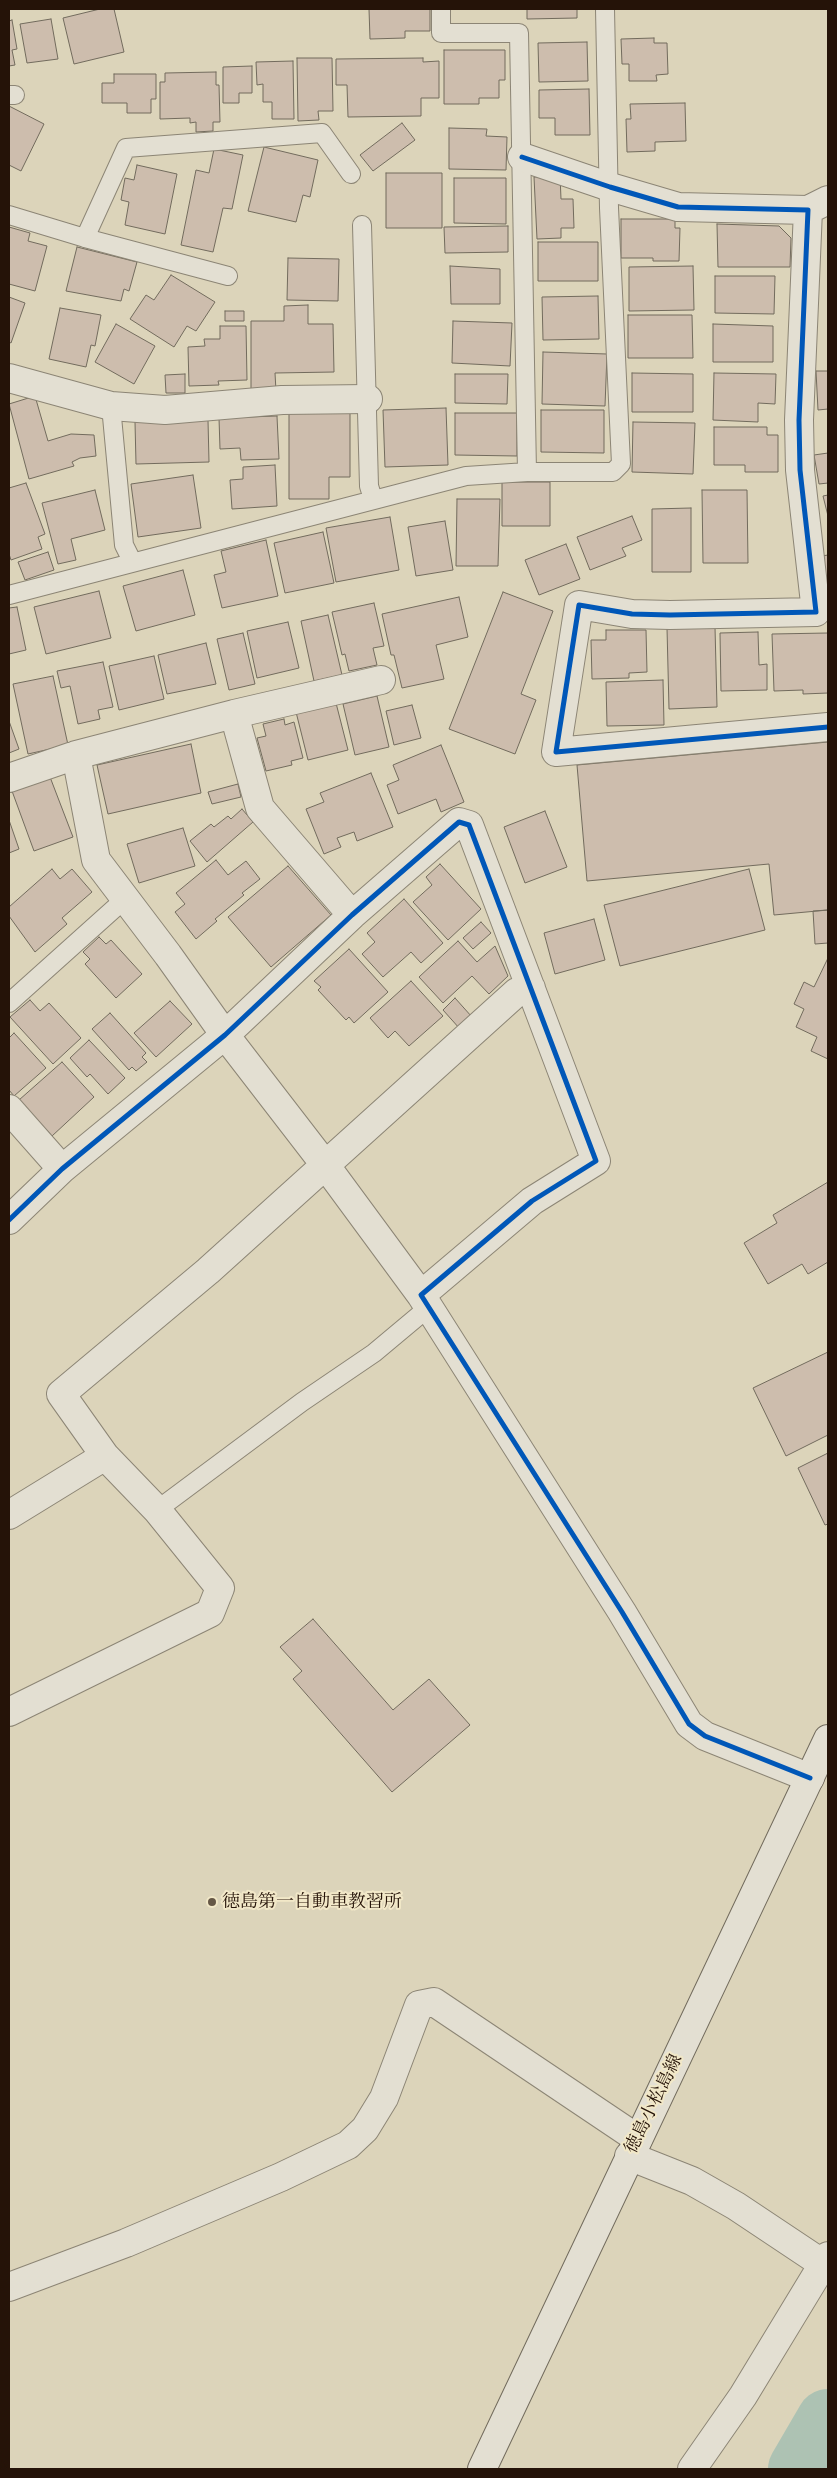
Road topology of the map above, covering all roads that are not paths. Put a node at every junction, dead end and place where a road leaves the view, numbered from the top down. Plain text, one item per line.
1 (441, 9) edge
2 (605, 9) edge
3 (522, 157) junction
4 (351, 174) dead end
5 (610, 187) junction
6 (818, 205) edge
7 (9, 216) edge
8 (362, 225) dead end
9 (85, 238) junction
10 (228, 276) dead end
11 (9, 378) edge
12 (368, 399) junction
13 (111, 406) junction
14 (527, 472) junction
15 (373, 499) junction
16 (132, 562) junction
17 (9, 595) edge
18 (381, 680) dead end
19 (234, 714) junction
20 (828, 727) edge
21 (76, 755) junction
22 (9, 778) edge
23 (126, 898) junction
24 (352, 916) junction
25 (531, 988) junction
26 (9, 1003) edge
27 (225, 1035) junction
28 (9, 1109) edge
29 (326, 1166) junction
30 (62, 1169) junction
31 (9, 1220) edge
32 (425, 1301) junction
33 (105, 1456) junction
34 (156, 1510) junction
35 (9, 1515) edge
36 (9, 1712) edge
37 (828, 1738) edge
38 (810, 1778) junction
39 (634, 2147) junction
40 (826, 2260) edge
41 (9, 2287) edge
42 (482, 2469) edge
43 (692, 2469) edge

1 - 3 lane
2 - 5 lane
3 - 5 street
3 - 14 lane
4 - 9 lane
5 - 6 street
5 - 14 lane
6 - 20 street
7 - 9 lane
8 - 12 lane
9 - 10 lane
11 - 13 street
12 - 13 street
12 - 15 lane
13 - 16 lane
14 - 15 lane
15 - 16 lane
16 - 17 lane
18 - 19 street
19 - 21 street
19 - 24 street
21 - 22 street
21 - 23 street
23 - 26 lane
23 - 27 street
24 - 25 street
24 - 27 street
25 - 29 street
25 - 32 street
27 - 29 street
27 - 30 street
28 - 30 street
29 - 32 street
29 - 33 street
30 - 31 street
32 - 34 lane
32 - 38 street
33 - 34 street
33 - 35 street
34 - 36 street
37 - 38 street, 徳島小松島線
38 - 39 street, 徳島小松島線
39 - 40 street
39 - 41 street
39 - 42 street, 徳島小松島線
40 - 43 street

